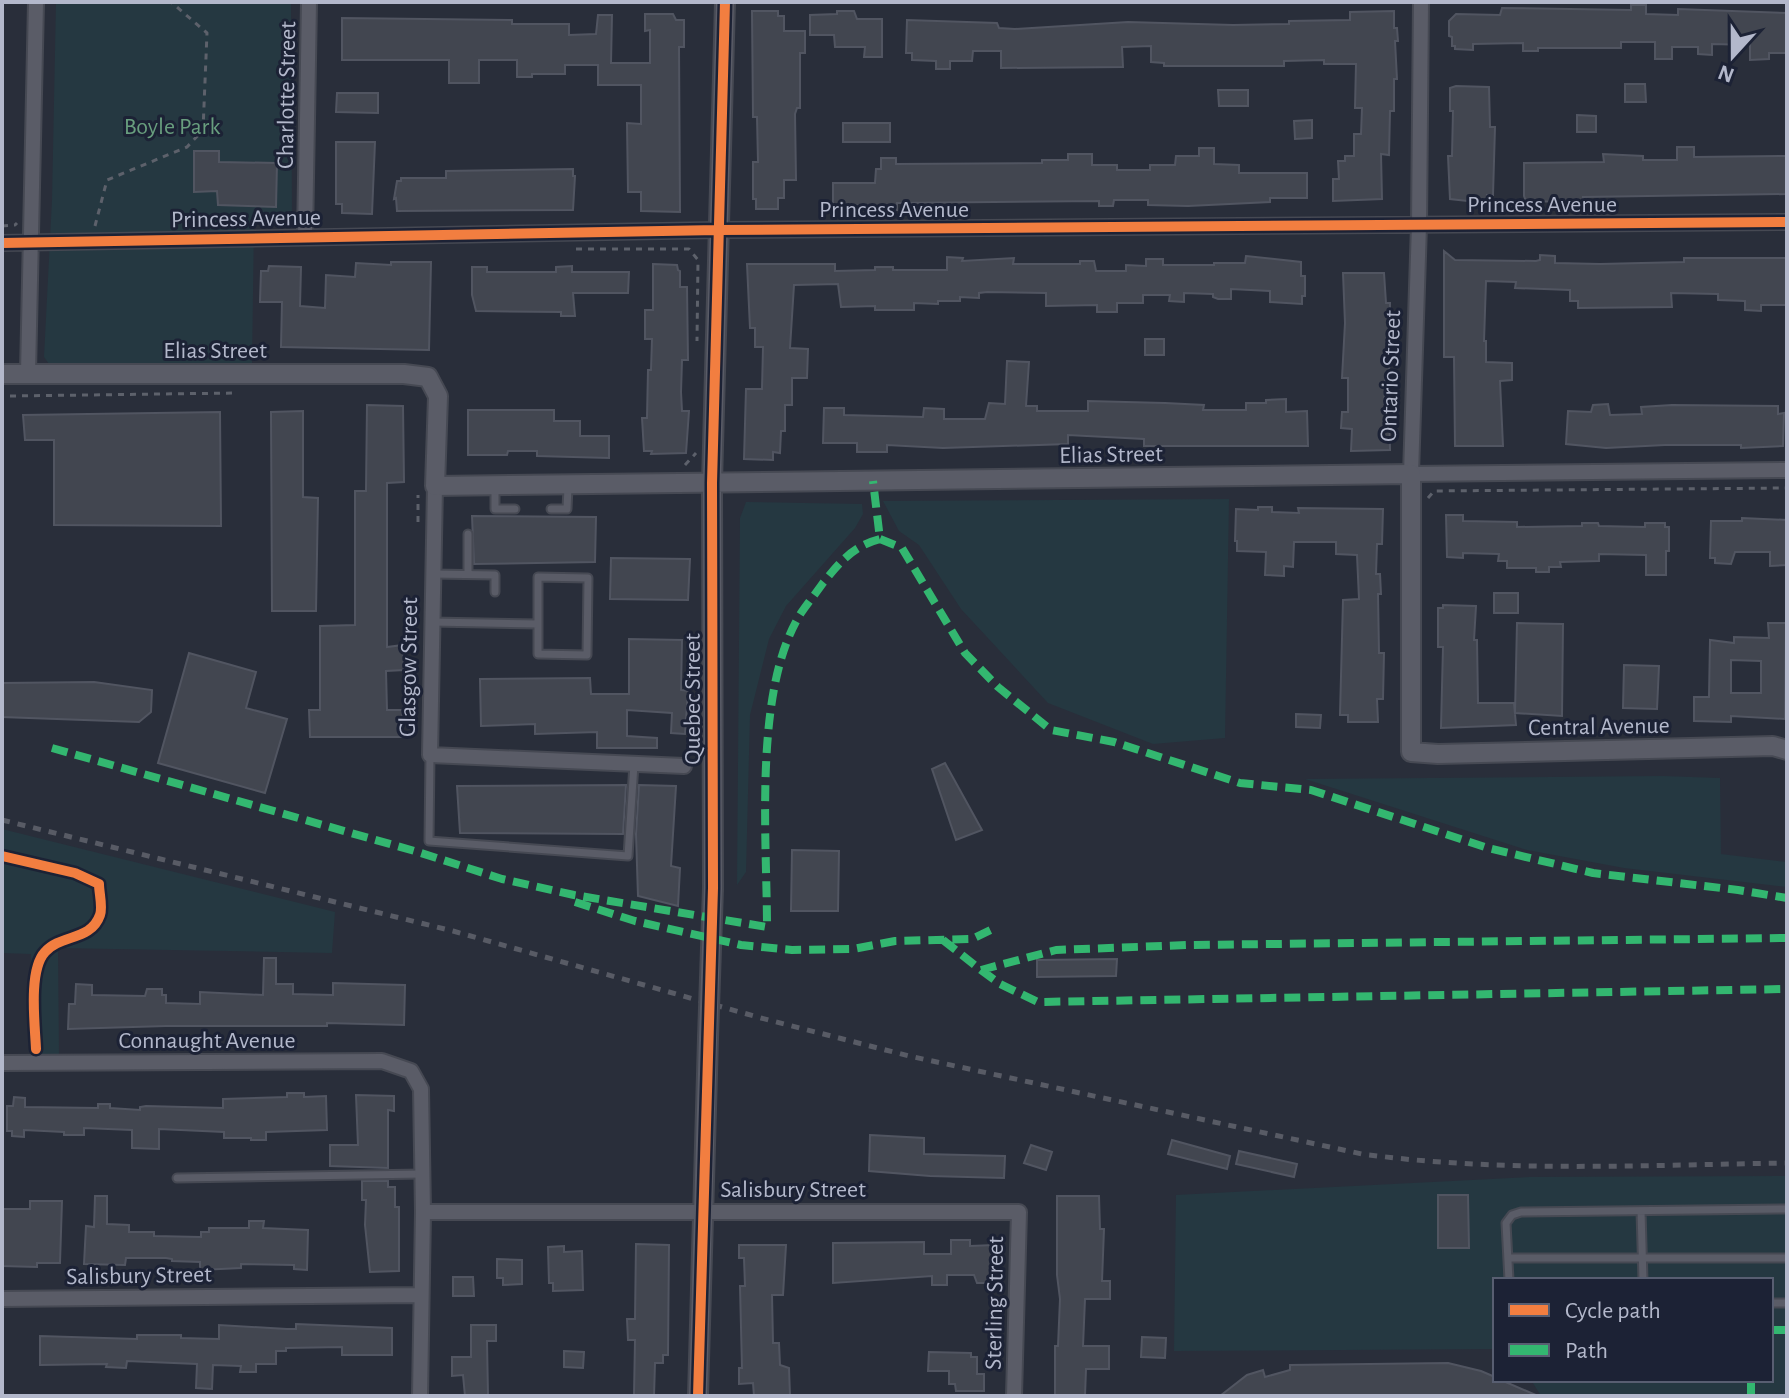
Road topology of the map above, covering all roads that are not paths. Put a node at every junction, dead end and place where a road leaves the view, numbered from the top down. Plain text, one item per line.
1 (36, 2) edge
2 (309, 2) edge
3 (725, 2) edge
4 (1421, 2) edge
5 (1787, 222) edge
6 (1419, 225) junction
7 (718, 230) junction
8 (305, 237) junction
9 (2, 243) edge
10 (31, 243) junction
11 (28, 373) junction
12 (2, 374) edge
13 (428, 377) joint
14 (1787, 470) edge
15 (1411, 474) junction
16 (712, 483) junction
17 (495, 485) junction
18 (568, 485) junction
19 (435, 486) junction
20 (515, 509) dead end
21 (551, 509) dead end
22 (468, 534) dead end
23 (433, 574) junction
24 (468, 574) junction
25 (495, 592) dead end
26 (432, 622) junction
27 (538, 624) junction
28 (1787, 750) edge
29 (1411, 752) joint
30 (430, 755) junction
31 (634, 764) junction
32 (684, 766) dead end
33 (2, 1063) edge
34 (422, 1174) junction
35 (177, 1178) dead end
36 (1787, 1209) edge
37 (703, 1211) junction
38 (1641, 1211) junction
39 (423, 1212) junction
40 (1019, 1212) joint
41 (1508, 1258) junction
42 (1642, 1258) junction
43 (1787, 1258) edge
44 (1509, 1278) edge
45 (1643, 1278) edge
46 (421, 1295) junction
47 (2, 1299) edge
48 (420, 1396) edge
49 (698, 1396) edge
50 (1014, 1396) edge

1 - 10 street
2 - 8 street, Charlotte Street
3 - 7 street, Quebec Street
4 - 6 street, Ontario Street
5 - 6 street, Princess Avenue
6 - 7 street, Princess Avenue
6 - 15 street, Ontario Street
7 - 8 street, Princess Avenue
7 - 16 street, Quebec Street
8 - 10 street, Princess Avenue
9 - 10 street, Princess Avenue
10 - 11 street
11 - 12 street, Elias Street
11 - 13 street, Elias Street
13 - 19 street, Glasgow Street
14 - 15 street, Elias Street
15 - 16 street, Elias Street
15 - 29 street, Ontario Street
16 - 18 street, Elias Street
16 - 37 street, Quebec Street, bridge
17 - 18 street, Elias Street
17 - 19 street, Elias Street
17 - 20 lane
18 - 21 lane
19 - 23 street, Glasgow Street
22 - 24 lane
23 - 24 lane
23 - 26 street, Glasgow Street
24 - 25 lane
26 - 27 lane
26 - 30 street, Glasgow Street
27 - 27 lane
28 - 29 street, Central Avenue
30 - 31 street, Glasgow Street
30 - 31 lane
31 - 32 street, Glasgow Street
33 - 34 street, Connaught Avenue
34 - 35 lane
34 - 39 street
36 - 38 lane
37 - 39 street, Salisbury Street
37 - 40 street, Salisbury Street
37 - 49 street, Quebec Street
38 - 41 lane
38 - 42 lane
39 - 46 street
40 - 50 street, Sterling Street
41 - 42 lane
41 - 44 lane
42 - 43 lane
42 - 45 lane
46 - 47 street, Salisbury Street
46 - 48 street

